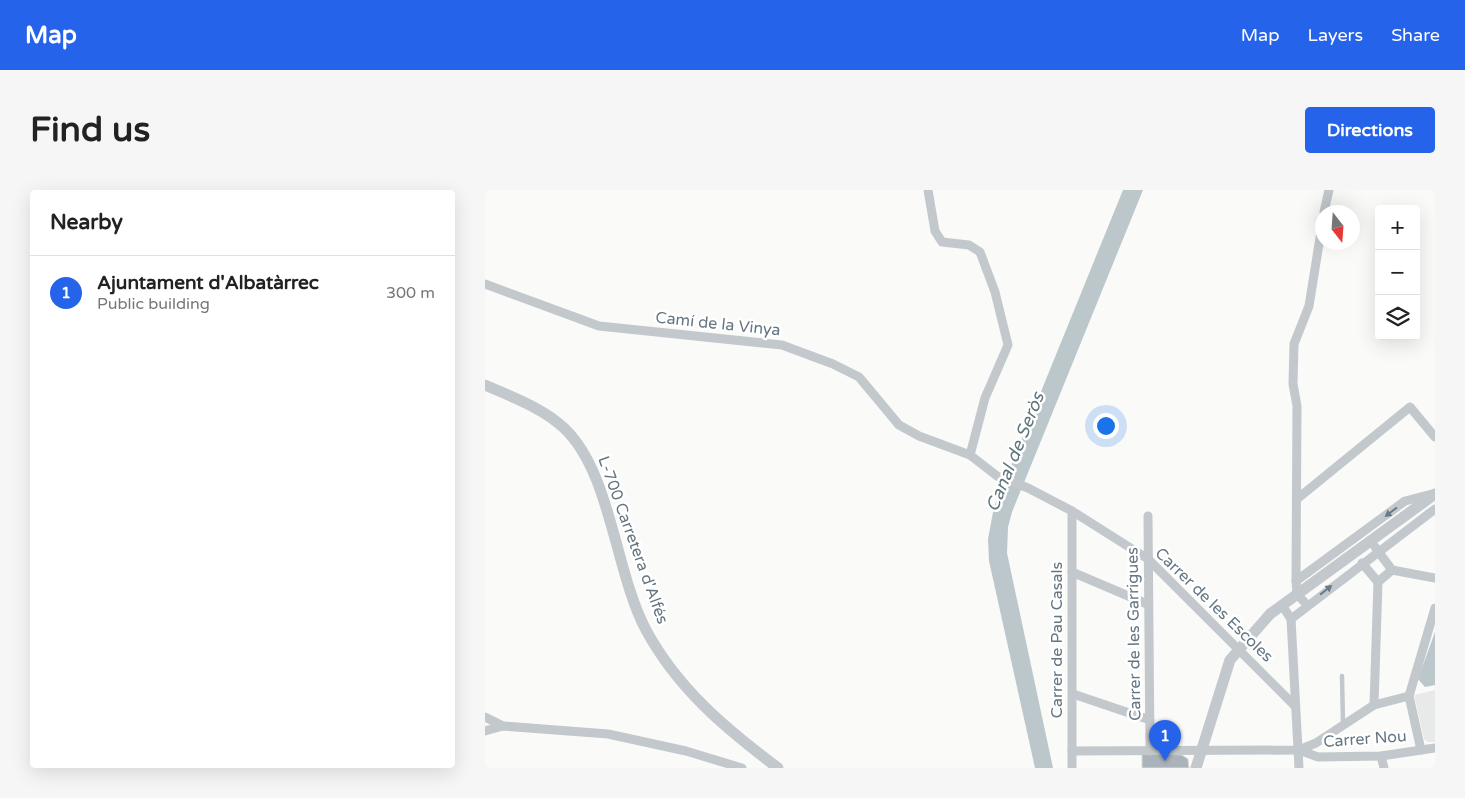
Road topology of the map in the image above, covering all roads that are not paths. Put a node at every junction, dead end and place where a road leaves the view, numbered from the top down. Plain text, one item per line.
1 (928, 190) edge
2 (1329, 190) edge
3 (1326, 205) edge
4 (1318, 250) edge
5 (485, 284) edge
6 (485, 385) edge
7 (1435, 437) edge
8 (970, 455) junction
9 (1028, 488) joint
10 (1435, 493) edge
11 (1297, 499) junction
12 (1435, 509) edge
13 (1072, 511) junction
14 (1148, 516) dead end
15 (1362, 542) junction
16 (1377, 550) junction
17 (1148, 559) junction
18 (1366, 560) junction
19 (1392, 570) junction
20 (1072, 572) junction
21 (1435, 578) edge
22 (1296, 581) junction
23 (1378, 582) junction
24 (1297, 594) junction
25 (1147, 604) junction
26 (1282, 605) junction
27 (1307, 606) junction
28 (1435, 608) edge
29 (1291, 618) junction
30 (1239, 650) junction
31 (1342, 676) dead end
32 (1073, 694) junction
33 (1409, 696) junction
34 (1374, 705) junction
35 (1295, 706) junction
36 (485, 717) edge
37 (1150, 720) junction
38 (1343, 725) junction
39 (503, 726) junction
40 (485, 731) edge
41 (1435, 748) edge
42 (1299, 750) junction
43 (1421, 750) junction
44 (1072, 751) junction
45 (1151, 751) junction
46 (1201, 751) junction
47 (1381, 756) junction
48 (742, 768) edge
49 (778, 768) edge
50 (1072, 768) edge
51 (1196, 768) edge
52 (1299, 768) edge
53 (1384, 768) edge

1 - 8 street
2 - 3 street
4 - 11 street
5 - 8 street, Camí de la Vinya
6 - 49 street, L-700 Carretera d'Alfés
7 - 11 street
8 - 9 street, Camí de la Vinya
9 - 13 street, Carrer de les Escoles
10 - 15 street
11 - 22 street
12 - 16 street
13 - 17 street, Carrer de les Escoles
13 - 20 street, Carrer de Pau Casals
14 - 17 street, Carrer de les Garrigues
15 - 16 street
15 - 18 street
15 - 22 street
15 - 24 street
16 - 18 street
16 - 19 street
17 - 25 street, Carrer de les Garrigues
17 - 30 street, Carrer de les Escoles
18 - 23 street
27 -> 18 street
19 - 21 street
19 - 23 street
20 - 25 street
20 - 32 street, Carrer de Pau Casals
22 - 24 street
23 - 34 street
24 - 26 street
24 - 27 street
25 - 37 street, Carrer de les Garrigues
26 - 29 street
26 - 30 street
27 - 29 street
28 - 33 street
29 - 35 street
30 - 35 street, Carrer de les Escoles
30 - 46 street
31 - 38 lane
32 - 37 street
32 - 44 street, Carrer de Pau Casals
33 - 34 street
33 - 43 street
34 - 38 street
35 - 42 street
36 - 39 street
37 - 45 street, Carrer de les Garrigues
38 - 42 street
39 - 40 street
39 - 48 street
41 - 43 street, Carrer Nou
42 - 46 street
42 - 47 street, Carrer Nou
42 - 52 street
43 - 47 street, Carrer Nou
44 - 45 street
44 - 50 street, Carrer de Pau Casals
45 - 46 street
46 - 51 street
47 - 53 street

